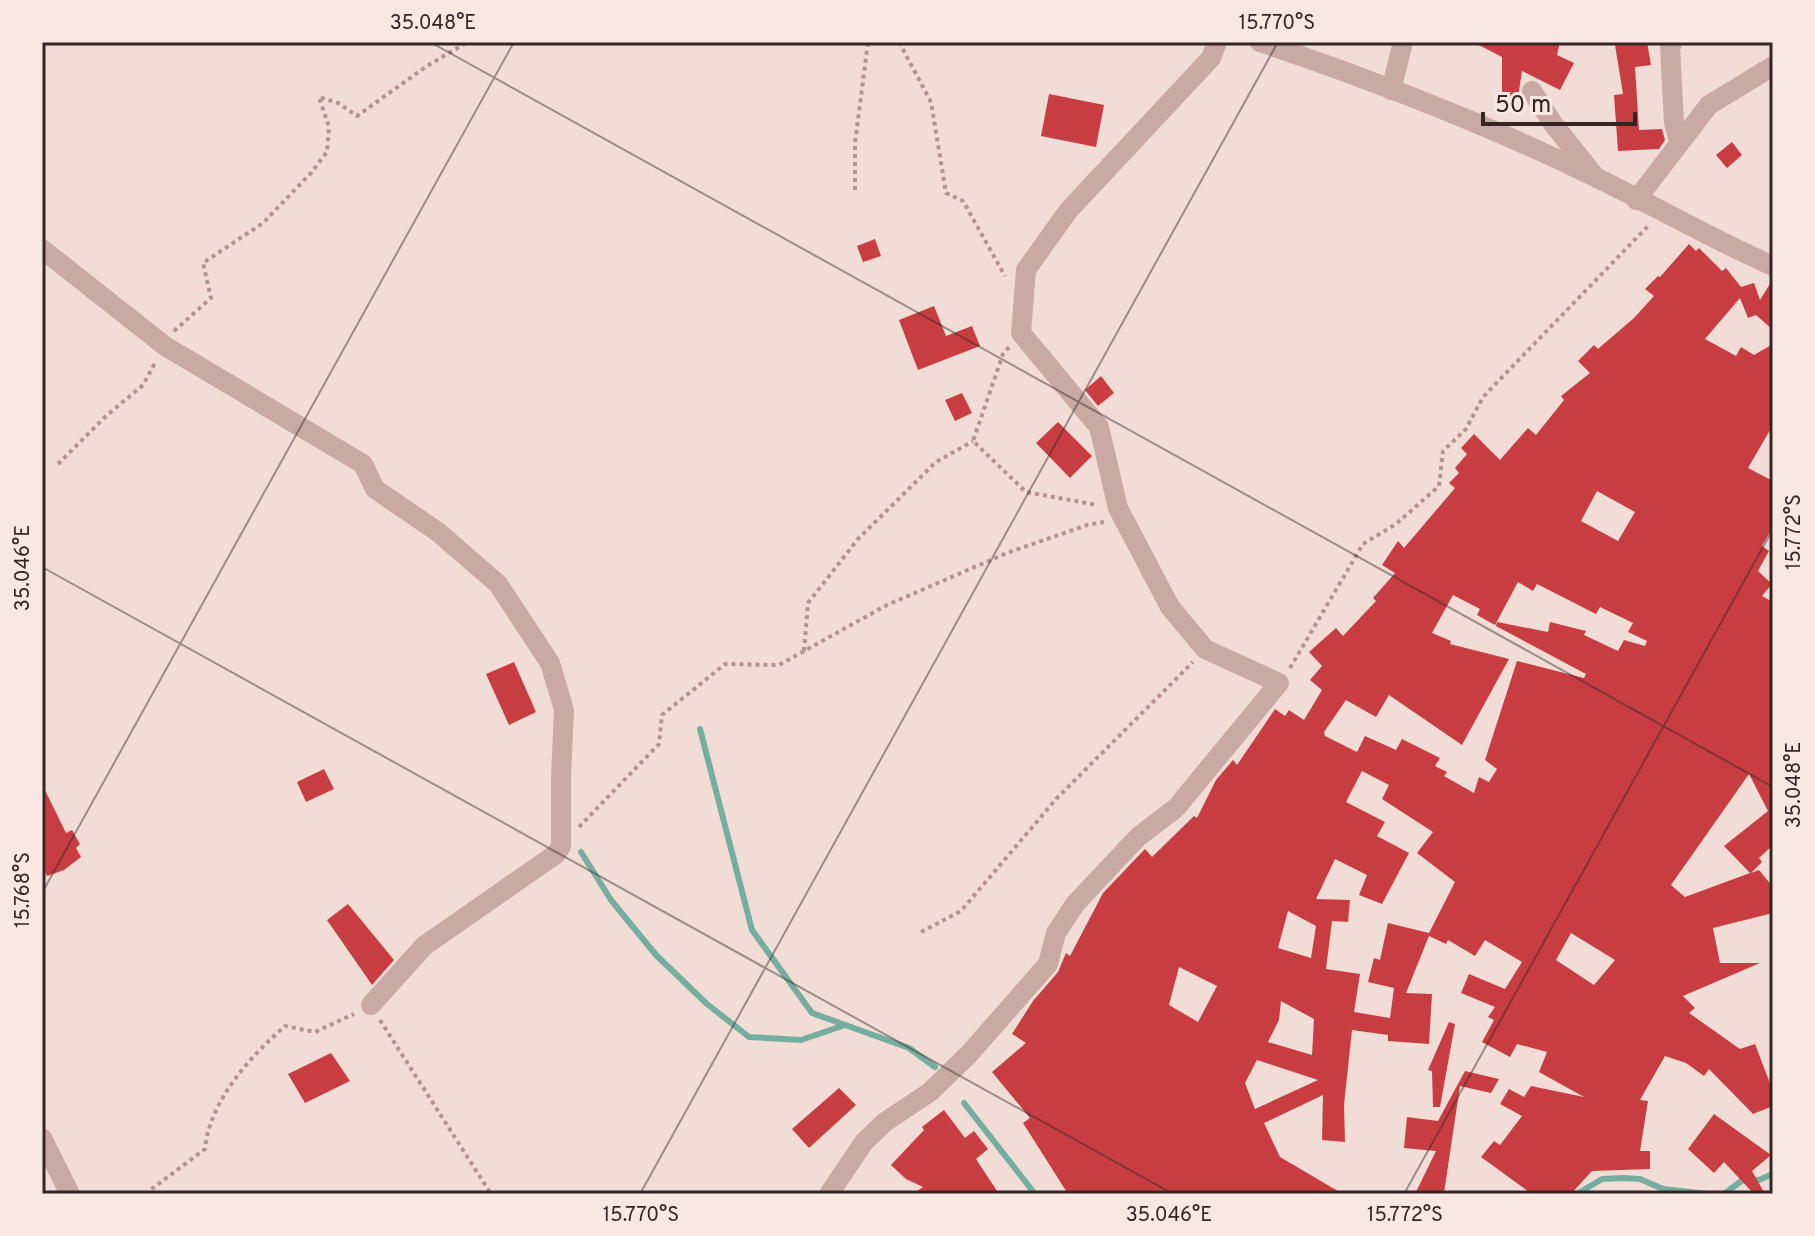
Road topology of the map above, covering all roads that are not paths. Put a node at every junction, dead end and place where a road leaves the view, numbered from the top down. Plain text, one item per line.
1 (1217, 42) edge
2 (1260, 42) edge
3 (1403, 42) edge
4 (1673, 42) edge
5 (1315, 50) edge
6 (1773, 66) edge
7 (1391, 90) junction
8 (1532, 91) dead end
9 (1679, 141) junction
10 (1596, 177) junction
11 (1636, 200) junction
12 (42, 249) edge
13 (1773, 266) edge
14 (371, 1005) road end
15 (42, 1138) edge
16 (70, 1194) edge
17 (829, 1194) edge

1 - 17 street
2 - 5 street
3 - 7 street
4 - 9 street
5 - 7 street
6 - 9 street
7 - 10 street
8 - 10 street
9 - 11 street
10 - 11 street
11 - 13 street
12 - 14 street
15 - 16 street

